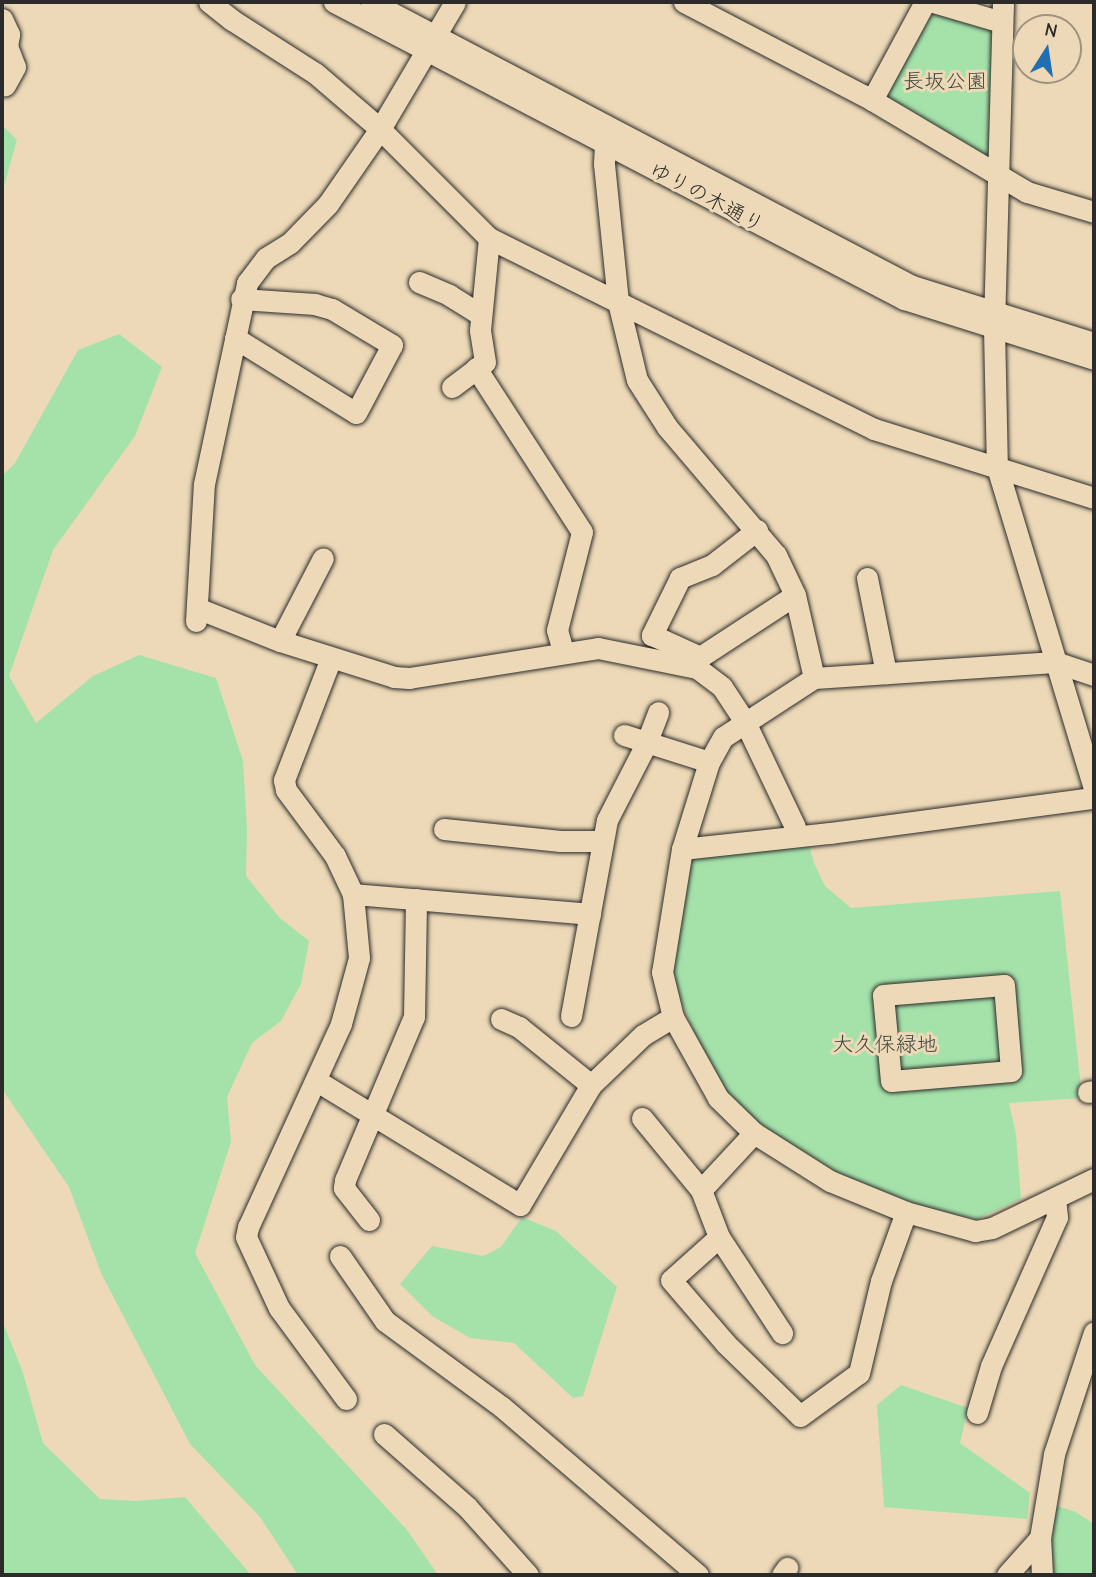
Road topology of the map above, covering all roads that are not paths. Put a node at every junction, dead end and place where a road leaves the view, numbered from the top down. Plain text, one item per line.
1 (209, 2) edge
2 (334, 2) edge
3 (372, 2) edge
4 (455, 2) edge
5 (925, 2) edge
6 (933, 2) edge
7 (694, 4) edge
8 (1003, 12) edge
9 (2, 19) edge
10 (432, 44) junction
11 (5, 85) dead end
12 (872, 100) junction
13 (380, 129) junction
14 (608, 137) junction
15 (998, 176) junction
16 (1094, 212) edge
17 (489, 238) junction
18 (419, 282) dead end
19 (242, 299) junction
20 (618, 302) junction
21 (481, 315) junction
22 (995, 320) junction
23 (235, 338) junction
24 (1094, 343) edge
25 (1094, 359) edge
26 (476, 368) junction
27 (452, 387) dead end
28 (998, 467) junction
29 (1094, 498) edge
30 (757, 530) junction
31 (324, 558) dead end
32 (867, 578) dead end
33 (794, 595) junction
34 (280, 641) junction
35 (563, 651) junction
36 (331, 658) junction
37 (1055, 662) junction
38 (886, 673) junction
39 (1094, 675) edge
40 (814, 678) junction
41 (658, 712) dead end
42 (746, 722) junction
43 (624, 735) dead end
44 (646, 744) junction
45 (709, 762) junction
46 (1094, 789) edge
47 (1094, 797) edge
48 (795, 827) dead end
49 (443, 829) dead end
50 (601, 841) junction
51 (682, 849) junction
52 (354, 894) junction
53 (416, 899) junction
54 (590, 914) junction
55 (883, 995) joint
56 (571, 1016) dead end
57 (673, 1017) junction
58 (501, 1019) dead end
59 (317, 1081) junction
60 (591, 1085) junction
61 (372, 1111) junction
62 (642, 1118) dead end
63 (754, 1133) junction
64 (1094, 1179) edge
65 (701, 1191) junction
66 (1055, 1199) junction
67 (906, 1212) junction
68 (369, 1220) dead end
69 (719, 1237) junction
70 (340, 1256) dead end
71 (1094, 1332) edge
72 (782, 1333) dead end
73 (1089, 1364) edge
74 (346, 1399) dead end
75 (977, 1413) dead end
76 (384, 1434) dead end
77 (1040, 1538) junction
78 (528, 1575) edge
79 (698, 1575) edge
80 (1007, 1575) edge
81 (1042, 1575) edge

1 - 13 street
2 - 10 street, ゆりの木通り
3 - 10 street, ゆりの木通り
4 - 10 street
5 - 12 street
6 - 8 street
7 - 12 street
8 - 15 street
9 - 11 street
10 - 13 street
10 - 14 street, ゆりの木通り
12 - 15 street
13 - 17 street
13 - 19 street
14 - 20 street
14 - 22 street, ゆりの木通り
15 - 16 street
15 - 22 street
17 - 20 street
17 - 21 street
18 - 21 street
19 - 23 street
19 - 23 street
20 - 28 street
20 - 30 street
21 - 26 street
22 - 24 street, ゆりの木通り
22 - 25 street, ゆりの木通り
22 - 28 street
23 - 34 street
26 - 27 street
26 - 35 street
28 - 29 street
28 - 37 street
30 - 33 street
30 - 33 street
31 - 34 street
32 - 38 street
33 - 40 street
34 - 36 street
35 - 36 street
35 - 42 street
36 - 52 street
37 - 38 street
37 - 39 street
37 - 46 street
38 - 40 street
40 - 42 street
41 - 44 street
42 - 45 street
42 - 48 street
43 - 44 street
44 - 45 street
44 - 50 street
45 - 51 street
47 - 51 street
49 - 50 street
50 - 54 street
51 - 57 street
52 - 53 street
52 - 59 street
53 - 54 street
53 - 61 street
54 - 56 street
55 - 55 street
57 - 60 street
57 - 63 street
58 - 60 street
59 - 61 street
59 - 74 street
60 - 61 street
61 - 68 street
62 - 65 street
63 - 65 street
63 - 67 street
64 - 66 street
65 - 69 street
66 - 67 street
66 - 75 street
67 - 69 street
69 - 72 street
70 - 79 street
71 - 73 street
73 - 77 street
76 - 78 street
77 - 80 street
77 - 81 street

